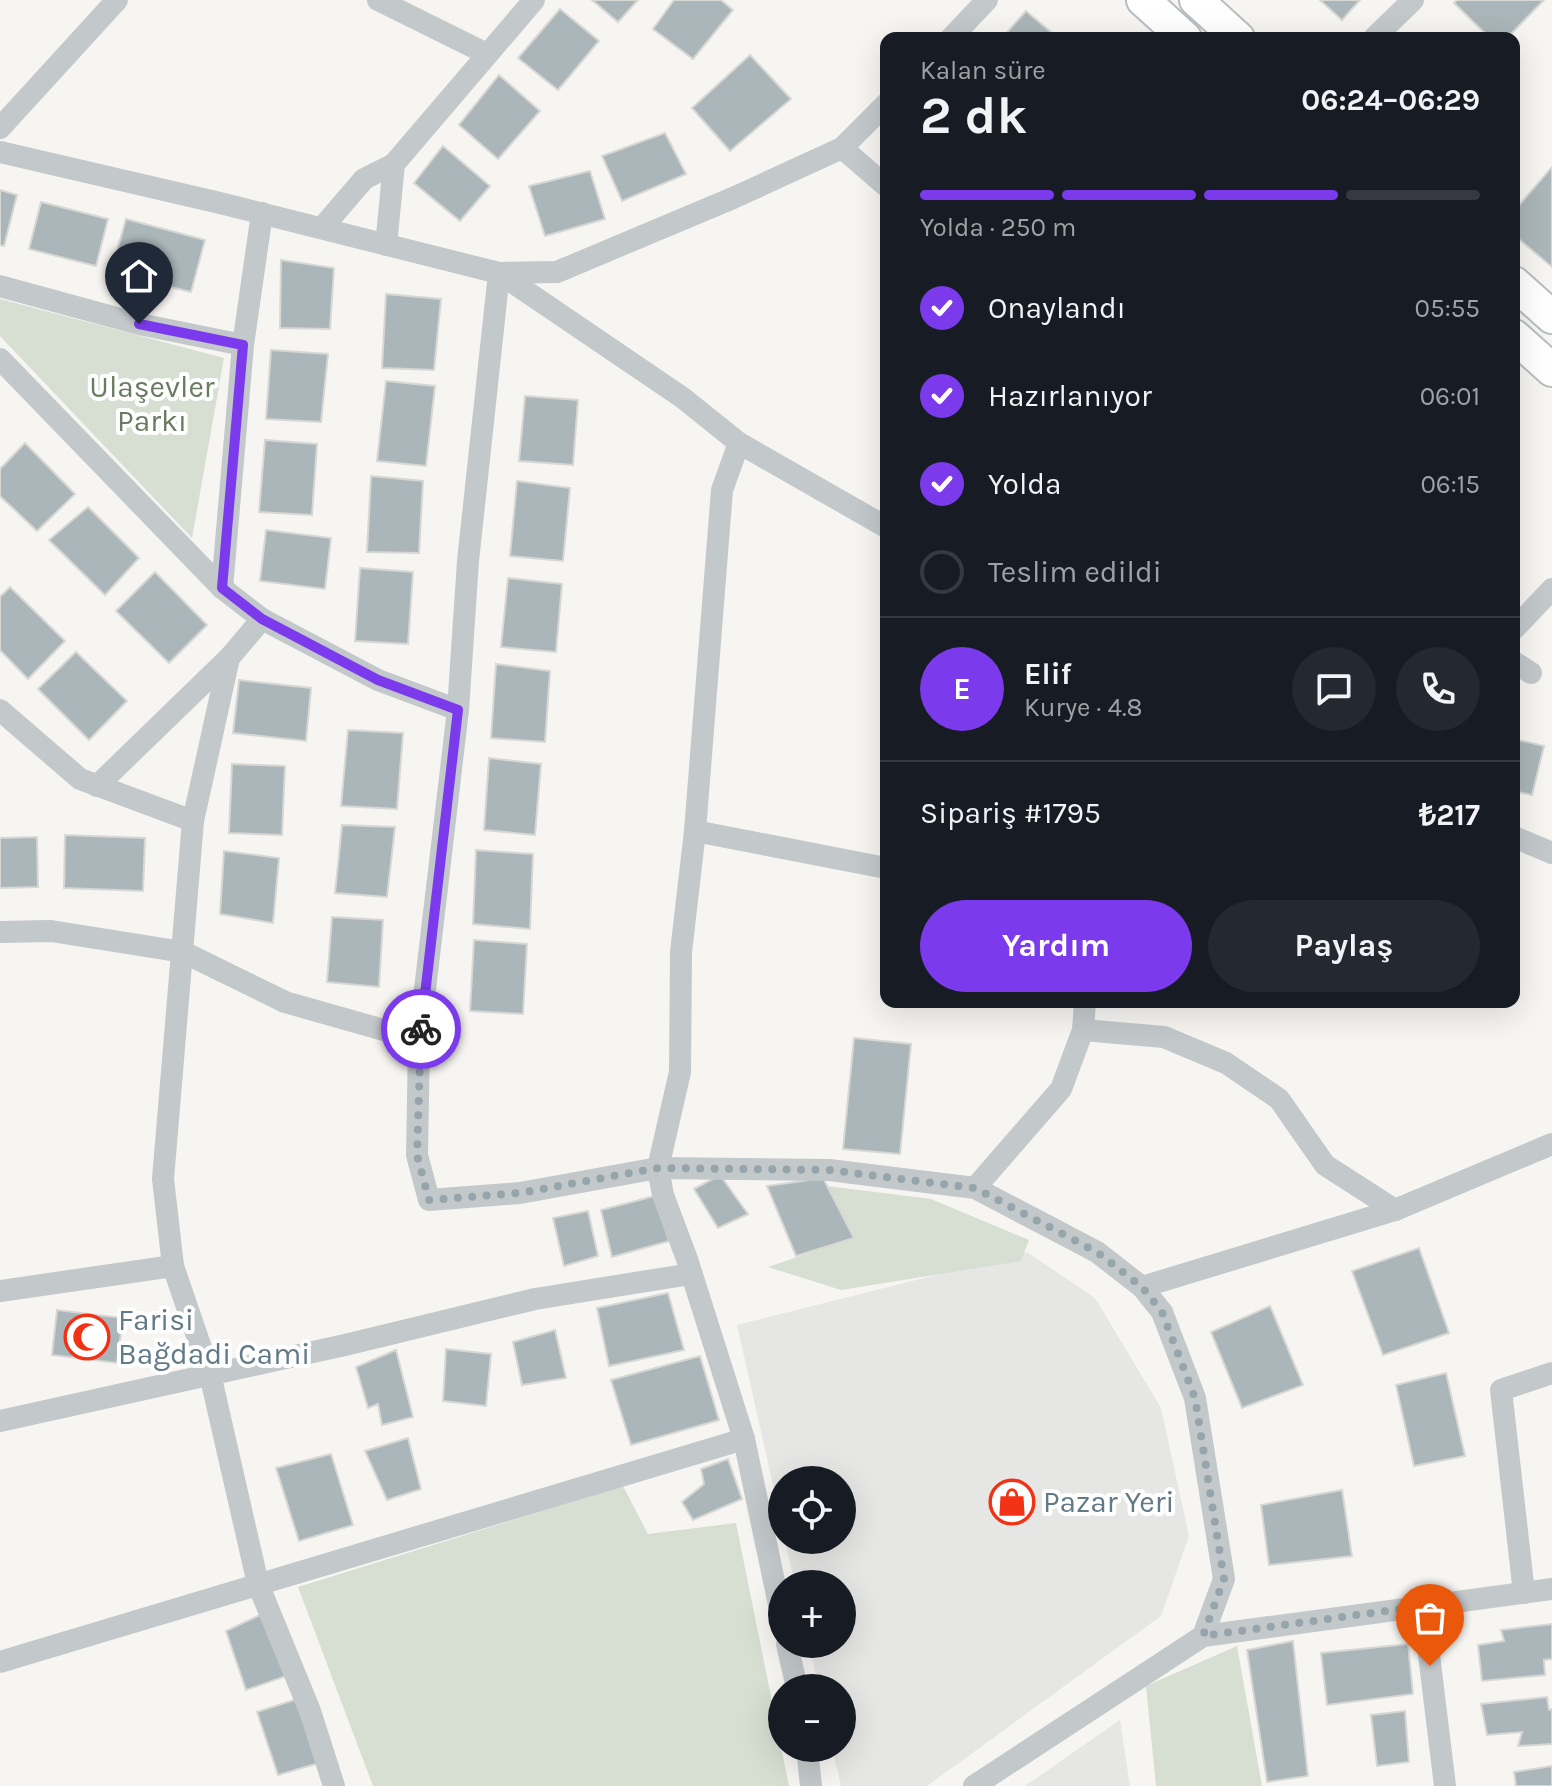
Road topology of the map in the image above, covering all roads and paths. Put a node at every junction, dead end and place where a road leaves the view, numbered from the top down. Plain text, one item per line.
1 (117, 0) edge
2 (378, 0) edge
3 (534, 0) edge
4 (987, 0) edge
5 (1143, 0) edge
6 (1196, 0) edge
7 (1413, 0) edge
8 (957, 32) edge
9 (1178, 32) edge
10 (1231, 32) edge
11 (1380, 32) edge
12 (487, 54) junction
13 (880, 110) edge
14 (0, 128) edge
15 (842, 148) junction
16 (0, 152) edge
17 (394, 164) junction
18 (880, 181) edge
19 (262, 213) junction
20 (322, 228) junction
21 (386, 245) junction
22 (499, 273) junction
23 (0, 286) edge
24 (1520, 288) edge
25 (1552, 317) edge
26 (1520, 341) edge
27 (243, 345) junction
28 (0, 359) edge
29 (1552, 370) edge
30 (739, 443) junction
31 (880, 524) edge
32 (222, 588) junction
33 (1552, 589) edge
34 (262, 619) junction
35 (1520, 623) edge
36 (229, 658) junction
37 (0, 710) edge
38 (458, 710) junction
39 (97, 786) junction
40 (193, 821) junction
41 (695, 831) junction
42 (1520, 840) edge
43 (1552, 853) edge
44 (880, 867) edge
45 (0, 932) edge
46 (183, 952) junction
47 (1085, 1008) edge
48 (1083, 1030) junction
49 (419, 1040) junction
50 (1552, 1144) edge
51 (658, 1168) junction
52 (975, 1188) junction
53 (1395, 1210) junction
54 (173, 1266) junction
55 (691, 1274) junction
56 (1142, 1287) junction
57 (0, 1291) edge
58 (1552, 1373) edge
59 (210, 1374) junction
60 (0, 1421) edge
61 (744, 1439) junction
62 (772, 1570) edge
63 (258, 1584) junction
64 (1552, 1589) edge
65 (1524, 1593) junction
66 (1423, 1606) junction
67 (1203, 1636) junction
68 (0, 1662) edge
69 (808, 1762) edge
70 (334, 1786) edge
71 (811, 1786) edge
72 (974, 1786) edge
73 (1445, 1786) edge

1 - 14 street
2 - 12 street
3 - 12 street
4 - 8 street
5 - 9 main road
6 - 10 main road
7 - 11 street
12 - 17 street
13 - 15 street
15 - 18 street
15 - 22 street
16 - 19 street
17 - 20 street
17 - 21 street
19 - 20 street
19 - 27 street
20 - 21 street
21 - 22 street
22 - 30 street
22 - 38 street
23 - 27 street
24 - 25 main road
26 - 29 main road
27 - 32 street
28 - 32 street
30 - 31 street
30 - 41 street
32 - 34 street
33 - 35 street
34 - 36 street
34 - 38 street
36 - 39 street
36 - 40 street
37 - 39 street
38 - 49 street
39 - 40 street
40 - 46 street
41 - 44 street
41 - 51 street
42 - 43 street
45 - 46 street
46 - 49 street
46 - 54 street
47 - 48 street
48 - 52 street
48 - 53 street
49 - 51 street
50 - 53 street
51 - 52 street
51 - 55 street
52 - 56 street
53 - 56 street
54 - 57 street
54 - 59 street
55 - 59 street
55 - 61 street
56 - 67 street
58 - 65 street
59 - 60 street
59 - 63 street
61 - 62 street
61 - 63 street
63 - 68 street
63 - 70 street
64 - 65 street
65 - 66 street
66 - 67 street
66 - 73 street
67 - 72 street
69 - 71 street

